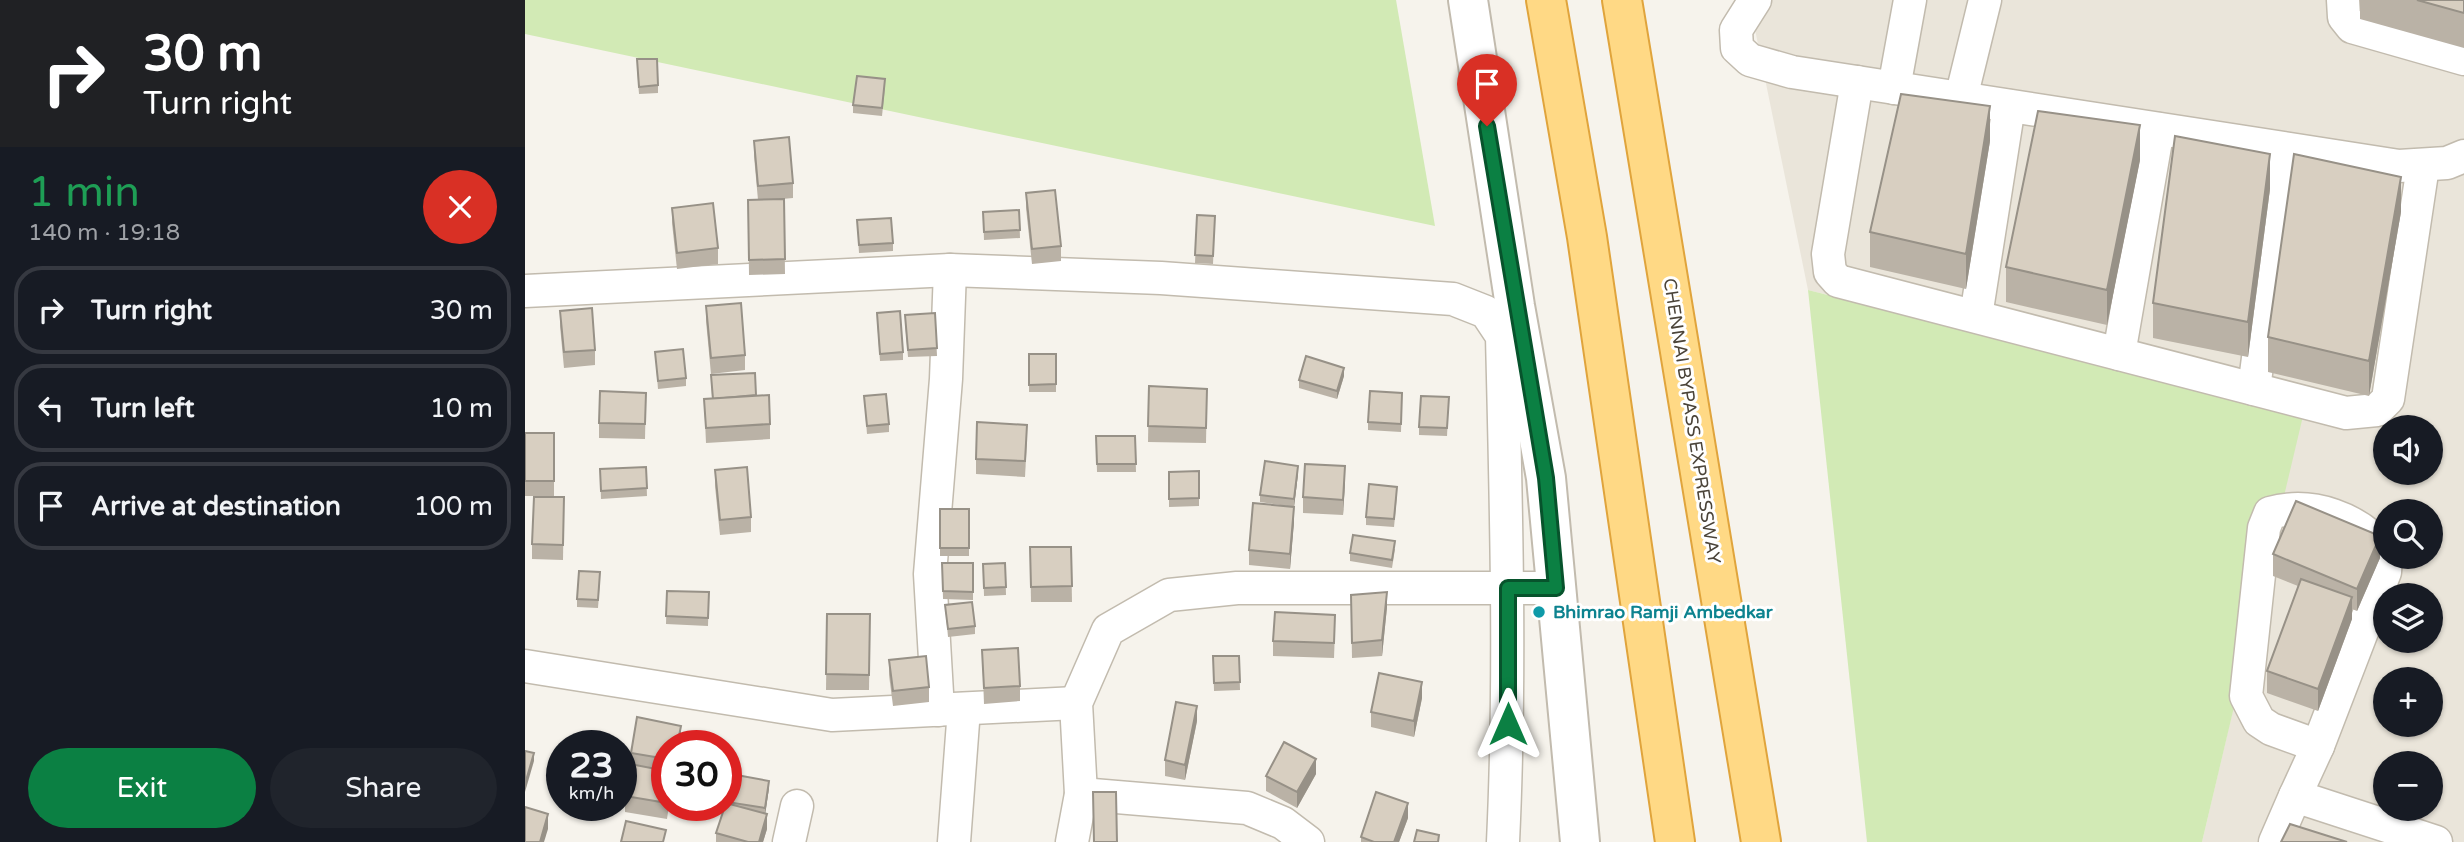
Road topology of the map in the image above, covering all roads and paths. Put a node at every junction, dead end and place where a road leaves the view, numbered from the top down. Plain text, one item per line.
1 (1468, 0) edge
2 (1546, 0) edge
3 (1622, 0) edge
4 (1755, 0) edge
5 (1910, 0) edge
6 (1985, 0) edge
7 (2343, 0) edge
8 (2464, 59) edge
9 (1857, 82) junction
10 (1894, 88) junction
11 (1961, 98) junction
12 (2010, 106) junction
13 (2158, 129) junction
14 (2285, 149) junction
15 (2464, 156) edge
16 (2423, 166) junction
17 (950, 270) junction
18 (525, 290) edge
19 (1976, 316) junction
20 (2119, 354) junction
21 (2254, 389) junction
22 (2373, 539) edge
23 (2385, 569) edge
24 (1508, 588) junction
25 (1556, 588) junction
26 (525, 666) edge
27 (1076, 703) junction
28 (951, 709) junction
29 (2318, 746) junction
30 (1081, 794) junction
31 (2295, 796) junction
32 (797, 806) dead end
33 (789, 842) edge
34 (954, 842) edge
35 (1072, 842) edge
36 (1308, 842) edge
37 (1503, 842) edge
38 (1580, 842) edge
39 (1675, 842) edge
40 (1761, 842) edge
41 (2275, 842) edge
42 (2436, 842) edge

1 - 25 street
2 - 39 highway
3 - 40 highway, CHENNAI BYPASS EXPRESSWAY
4 - 9 street
5 - 10 street
6 - 11 street
7 - 8 street
9 - 10 street
9 - 19 street
10 - 11 street
11 - 12 street
12 - 13 street
12 - 19 street
13 - 14 street
13 - 20 street
14 - 16 street
14 - 21 street
15 - 16 street
16 - 21 street
17 - 18 street
17 - 24 street
17 - 28 street
19 - 20 street
20 - 21 street
22 - 29 street
23 - 29 street
24 - 25 street
24 - 27 street
24 - 37 street
25 - 38 street
26 - 28 street
27 - 28 street
27 - 30 street
28 - 34 street
29 - 31 street
30 - 35 street
30 - 36 street
31 - 41 street
31 - 42 street
32 - 33 street

